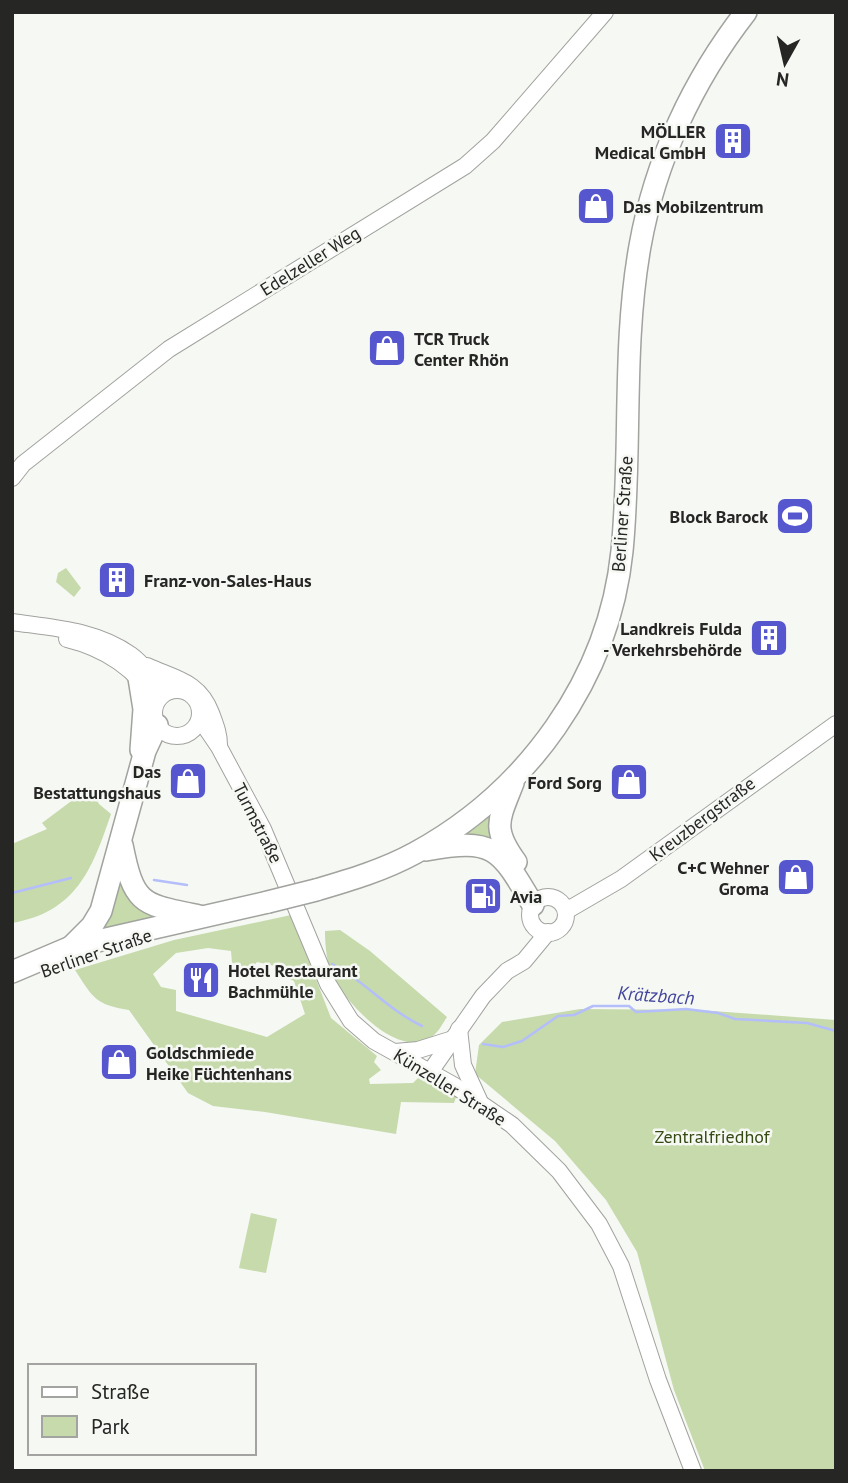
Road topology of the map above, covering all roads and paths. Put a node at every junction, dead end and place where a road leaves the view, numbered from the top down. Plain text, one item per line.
1 (605, 12) edge
2 (746, 12) edge
3 (12, 478) edge
4 (12, 622) edge
5 (12, 629) edge
6 (140, 671) junction
7 (170, 691) junction
8 (156, 703) junction
9 (200, 719) junction
10 (836, 724) edge
11 (170, 731) junction
12 (222, 755) junction
13 (140, 773) junction
14 (515, 778) junction
15 (122, 843) junction
16 (417, 852) junction
17 (538, 902) junction
18 (566, 911) junction
19 (208, 917) junction
20 (180, 924) junction
21 (541, 930) junction
22 (308, 932) joint
23 (71, 947) junction
24 (12, 972) edge
25 (12, 985) edge
26 (456, 1034) junction
27 (393, 1052) junction
28 (430, 1072) junction
29 (479, 1100) junction
30 (693, 1471) edge

1 - 3 main road, Edelzeller Weg
2 - 14 highway, Berliner Straße
4 - 6 main road
5 - 6 main road
6 - 7 main road
6 - 8 main road
6 - 12 main road
6 - 13 highway
7 - 8 main road
7 - 9 main road
8 - 11 main road
9 - 11 main road
9 - 12 main road, Turmstraße
10 - 18 main road, Kreuzbergstraße
11 - 12 main road
11 - 13 highway
12 - 22 main road, Turmstraße
13 - 15 highway
14 - 16 highway, Berliner Straße
14 - 17 highway
15 - 19 highway
15 - 23 highway
16 - 17 highway
16 - 19 highway, Berliner Straße, bridge
17 - 18 main road
17 - 21 main road
18 - 21 main road, Kreuzbergstraße
19 - 20 highway, Berliner Straße
20 - 23 highway, Berliner Straße
20 - 25 highway, Berliner Straße
21 - 26 main road, Kreuzbergstraße
22 - 27 main road, Künzeller Straße
23 - 24 highway, Berliner Straße
26 - 27 main road
26 - 28 main road, Kreuzbergstraße
26 - 29 main road
27 - 28 main road, Künzeller Straße
28 - 29 main road, Künzeller Straße
29 - 30 main road, Künzeller Straße

